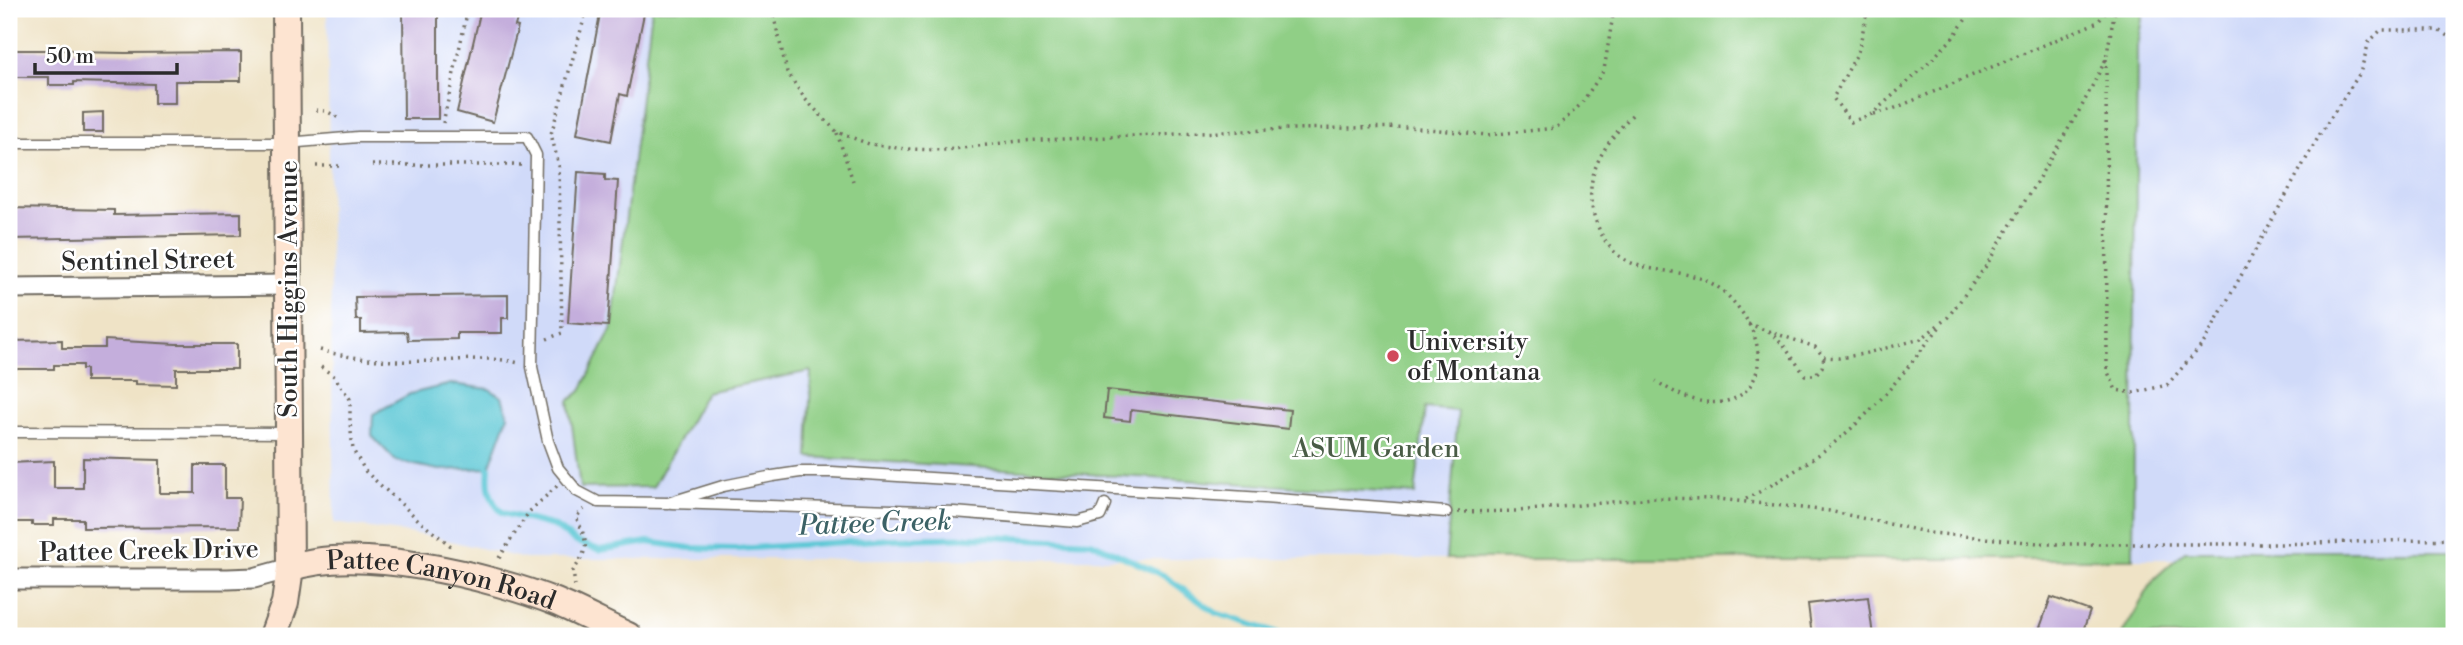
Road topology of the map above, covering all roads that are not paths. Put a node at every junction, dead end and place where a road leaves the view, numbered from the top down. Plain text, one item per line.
1 (286, 9) edge
2 (9, 143) edge
3 (287, 143) junction
4 (288, 285) junction
5 (9, 288) edge
6 (9, 432) edge
7 (289, 433) junction
8 (668, 503) junction
9 (1104, 504) dead end
10 (1446, 512) road end
11 (289, 568) junction
12 (9, 579) edge
13 (273, 636) edge
14 (628, 636) edge

1 - 3 main road, South Higgins Avenue
2 - 3 lane
3 - 4 main road, South Higgins Avenue
3 - 8 lane
4 - 5 street, Sentinel Street
4 - 7 main road, South Higgins Avenue
6 - 7 lane
7 - 11 main road, South Higgins Avenue
8 - 9 lane
8 - 10 lane
11 - 12 street, Pattee Creek Drive
11 - 13 main road, South Higgins Avenue
11 - 14 main road, Pattee Canyon Road

